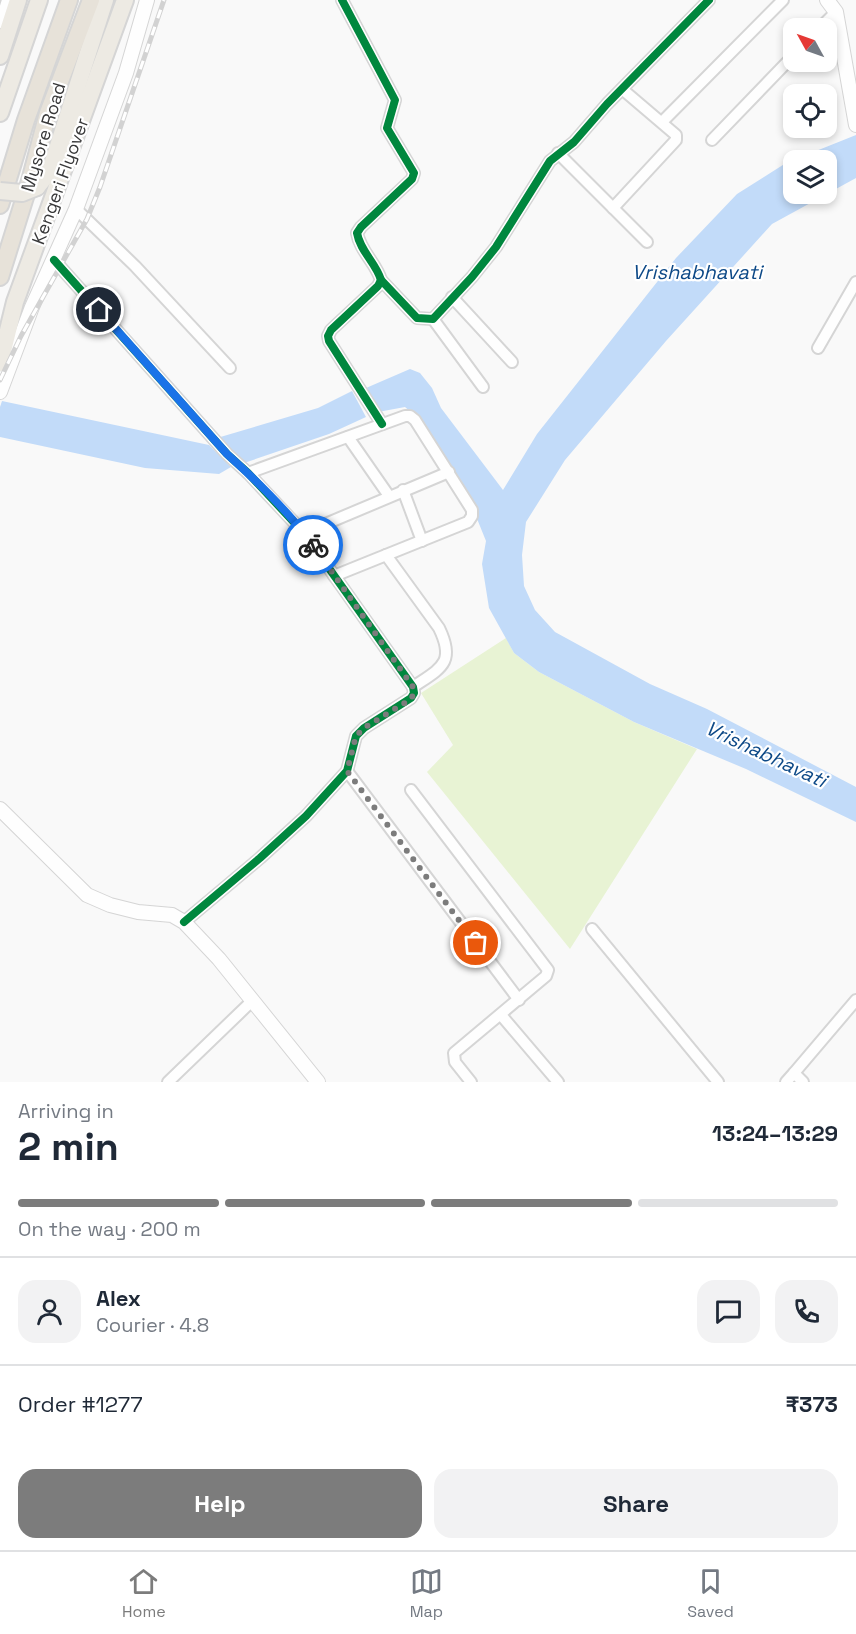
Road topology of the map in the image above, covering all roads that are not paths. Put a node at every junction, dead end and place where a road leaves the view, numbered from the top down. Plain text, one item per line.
1 (7, 0) edge
2 (18, 0) edge
3 (39, 0) edge
4 (69, 0) edge
5 (91, 0) edge
6 (105, 0) edge
7 (125, 0) edge
8 (147, 0) edge
9 (342, 0) edge
10 (709, 0) edge
11 (783, 0) edge
12 (833, 4) edge
13 (825, 18) edge
14 (0, 22) edge
15 (0, 56) edge
16 (783, 67) edge
17 (622, 89) junction
18 (0, 113) edge
19 (663, 122) junction
20 (856, 126) edge
21 (712, 140) dead end
22 (558, 153) junction
23 (0, 192) edge
24 (0, 205) edge
25 (613, 208) junction
26 (76, 209) junction
27 (647, 242) dead end
28 (54, 260) junction
29 (0, 277) edge
30 (381, 280) junction
31 (856, 282) edge
32 (452, 297) junction
33 (433, 319) junction
34 (818, 348) dead end
35 (512, 362) dead end
36 (0, 363) edge
37 (230, 368) dead end
38 (483, 387) dead end
39 (0, 392) edge
40 (379, 420) junction
41 (348, 437) junction
42 (448, 472) junction
43 (248, 473) junction
44 (403, 490) junction
45 (388, 496) junction
46 (304, 533) junction
47 (422, 540) junction
48 (386, 555) junction
49 (334, 576) junction
50 (413, 687) junction
51 (347, 771) junction
52 (411, 790) dead end
53 (0, 808) edge
54 (184, 922) junction
55 (592, 929) dead end
56 (519, 1000) junction
57 (856, 1000) edge
58 (252, 1001) junction
59 (501, 1016) junction
60 (794, 1073) junction
61 (168, 1082) edge
62 (318, 1082) edge
63 (471, 1082) edge
64 (558, 1082) edge
65 (718, 1082) edge
66 (786, 1082) edge
67 (803, 1082) edge

1 - 14 street
2 - 15 main road
3 - 18 main road
4 - 24 highway, Mysore Road
5 - 29 highway, Mysore Road
6 - 23 main road, Kengeri Flyover, bridge
7 - 36 main road, Kengeri Flyover
8 - 26 street
9 - 30 street
10 - 17 street
11 - 19 street
12 - 13 street
12 - 20 street
16 - 21 street
17 - 19 street
17 - 22 street
19 - 25 street
22 - 25 street
22 - 32 street
25 - 27 street
26 - 28 street
26 - 37 street
28 - 39 street
28 - 43 street
30 - 33 street
30 - 40 street
31 - 34 street
32 - 33 street
32 - 35 street
33 - 38 street
40 - 41 street
40 - 42 street
41 - 43 street
41 - 45 street
42 - 44 street
42 - 47 street
43 - 46 street
44 - 45 street
44 - 47 street
45 - 46 street
46 - 49 street
47 - 48 street
48 - 49 street
48 - 50 street
49 - 50 street
50 - 51 street
51 - 54 street
51 - 56 street
52 - 56 street
53 - 54 street
54 - 58 street
55 - 65 street
56 - 59 street
57 - 60 street
58 - 61 street
58 - 62 street
59 - 63 street
59 - 64 street
60 - 66 street
60 - 67 street

